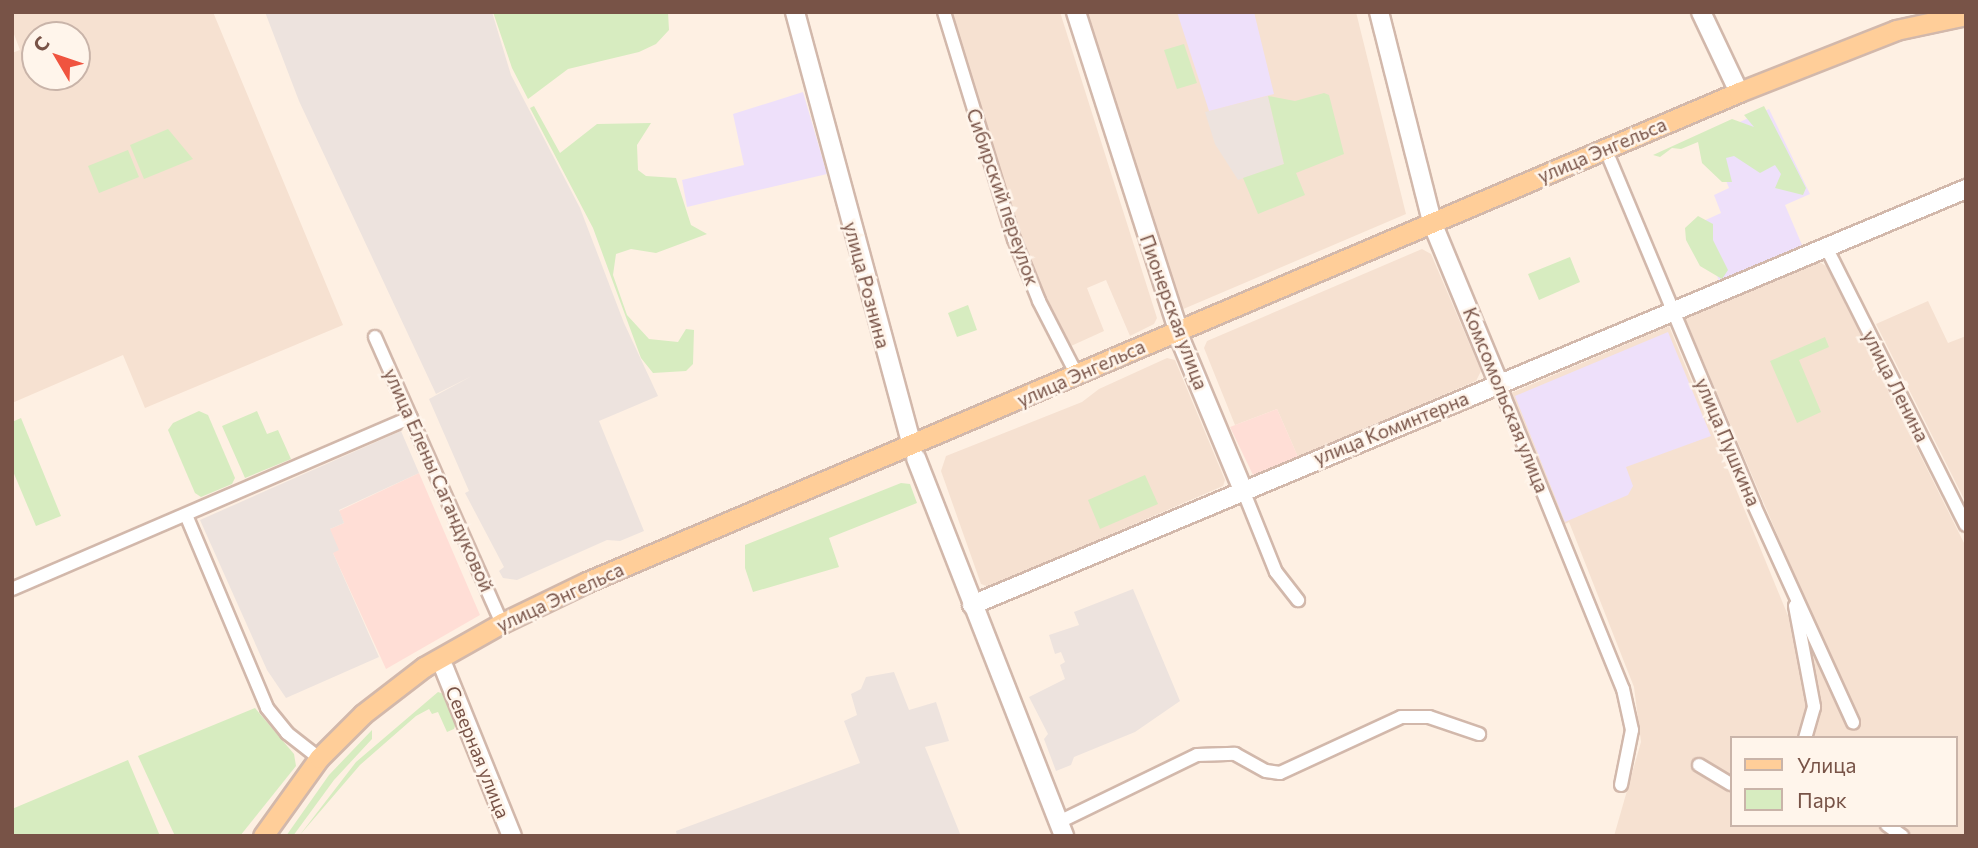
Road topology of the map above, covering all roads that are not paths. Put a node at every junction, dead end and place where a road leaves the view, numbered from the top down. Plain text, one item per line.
1 (795, 12) edge
2 (805, 12) edge
3 (944, 12) edge
4 (1076, 12) edge
5 (1378, 12) edge
6 (1701, 12) edge
7 (1966, 15) edge
8 (1966, 26) edge
9 (1742, 98) junction
10 (1610, 160) junction
11 (1966, 189) edge
12 (1434, 227) junction
13 (1826, 247) junction
14 (872, 278) junction
15 (1673, 311) junction
16 (1180, 335) junction
17 (375, 337) dead end
18 (1077, 375) junction
19 (1499, 384) junction
20 (411, 417) junction
21 (919, 450) junction
22 (1243, 489) junction
23 (186, 515) junction
24 (1966, 525) edge
25 (12, 589) edge
26 (1795, 597) junction
27 (1298, 600) dead end
28 (972, 605) junction
29 (504, 628) junction
30 (441, 663) junction
31 (1853, 722) dead end
32 (1479, 734) dead end
33 (1806, 736) edge
34 (323, 762) junction
35 (1699, 765) dead end
36 (1730, 783) edge
37 (1621, 785) dead end
38 (1061, 829) edge
39 (263, 836) edge
40 (276, 836) edge
41 (512, 836) edge

1 - 14 street, улица Рознина
2 - 14 street, улица Рознина
3 - 18 street, Сибирский переулок
4 - 16 street, Пионерская улица
5 - 12 street, Комсомольская улица
6 - 9 street
7 - 9 main road, улица Энгельса
8 - 9 main road, улица Энгельса
9 - 10 main road, улица Энгельса
9 - 12 main road, улица Энгельса
10 - 12 main road, улица Энгельса
10 - 15 street, улица Пушкина
11 - 13 street, улица Коминтерна
12 - 16 main road, улица Энгельса
12 - 19 street, Комсомольская улица
13 - 15 street, улица Коминтерна
13 - 24 street, улица Ленина
14 - 21 street, улица Рознина
15 - 19 street, улица Коминтерна
15 - 26 street, улица Пушкина
16 - 18 main road, улица Энгельса
16 - 21 main road, улица Энгельса
16 - 22 street, Пионерская улица
17 - 20 street, улица Елены Сагандуковой
18 - 21 main road, улица Энгельса
19 - 22 street, улица Коминтерна
19 - 37 street, Комсомольская улица
20 - 23 street
20 - 29 street, улица Елены Сагандуковой
21 - 28 street, улица Рознина
21 - 29 main road, улица Энгельса
22 - 27 street, Пионерская улица
22 - 28 street, улица Коминтерна
23 - 25 street
23 - 34 street
26 - 31 street, улица Пушкина
26 - 33 street
28 - 38 street, улица Рознина
29 - 30 main road, улица Энгельса
30 - 34 main road, улица Энгельса
30 - 41 street, Северная улица
32 - 38 street
34 - 39 main road, улица Энгельса
34 - 40 main road, улица Энгельса
35 - 36 street

